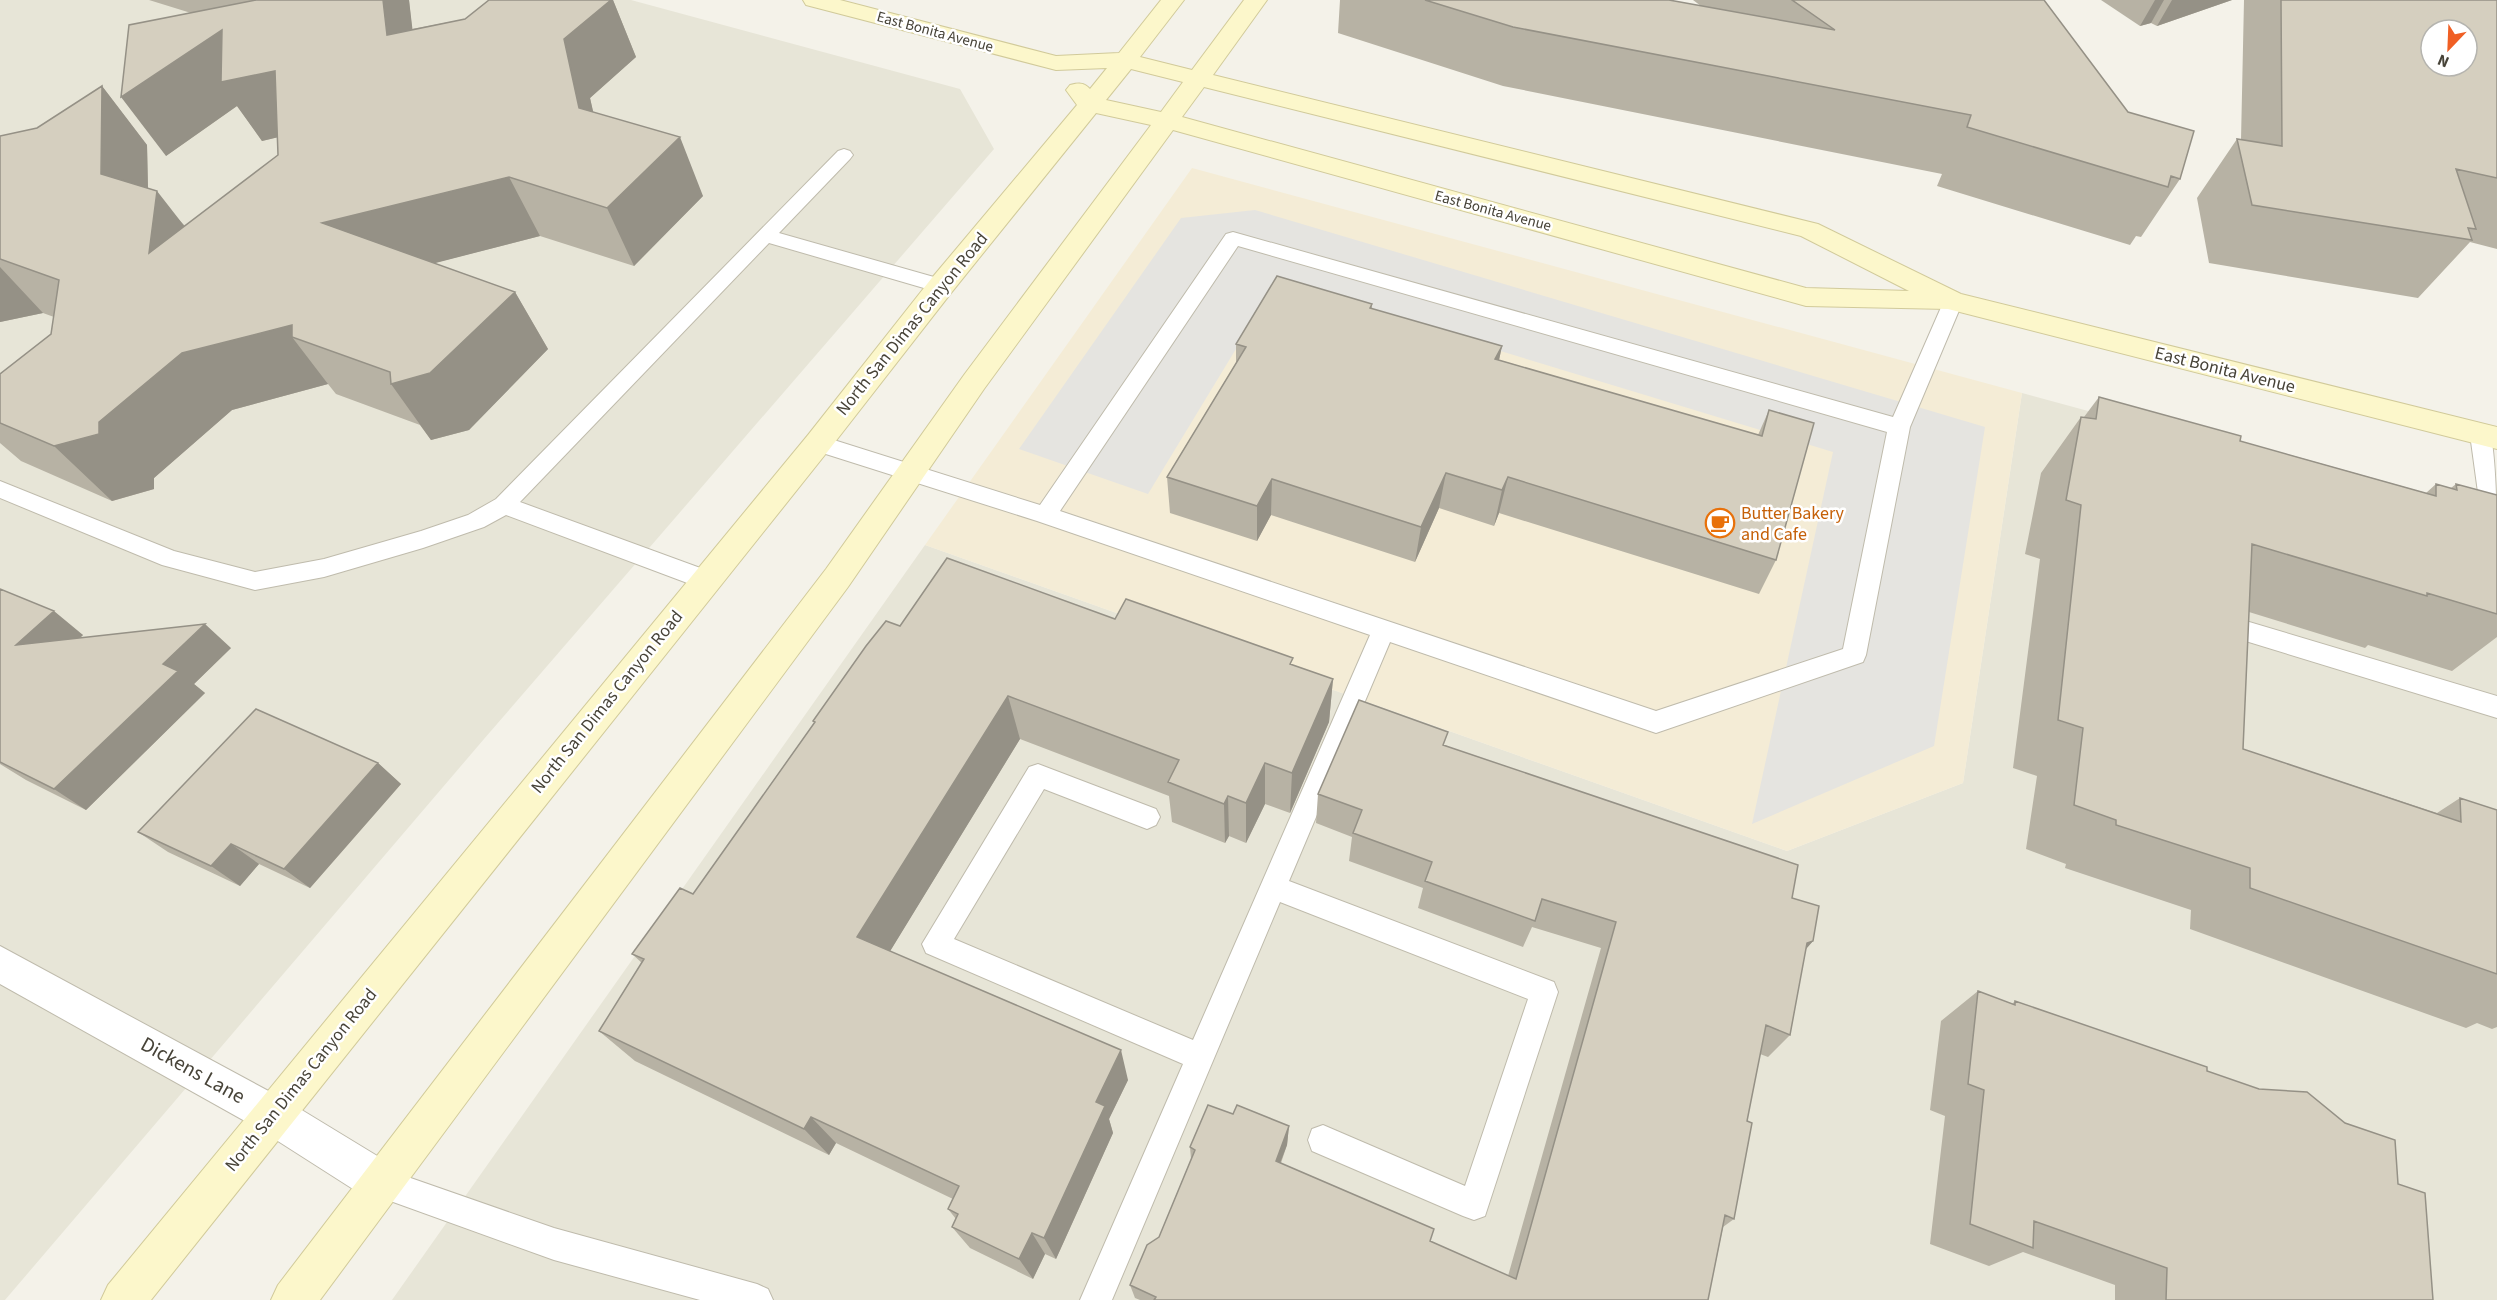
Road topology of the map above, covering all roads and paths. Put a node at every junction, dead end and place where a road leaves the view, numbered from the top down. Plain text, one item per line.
1 (814, 0) edge
2 (1173, 0) edge
3 (1256, 0) edge
4 (1125, 60) junction
5 (1056, 63) junction
6 (1198, 77) junction
7 (1089, 104) junction
8 (1167, 121) junction
9 (844, 155) dead end
10 (766, 236) junction
11 (941, 286) junction
12 (1953, 301) junction
13 (1899, 427) junction
14 (2489, 436) edge
15 (818, 443) junction
16 (910, 471) junction
17 (0, 489) edge
18 (504, 505) junction
19 (1046, 515) junction
20 (2497, 551) edge
21 (706, 580) junction
22 (1384, 629) junction
23 (2227, 661) edge
24 (2497, 707) edge
25 (1147, 817) dead end
26 (1273, 887) junction
27 (0, 964) edge
28 (1199, 1057) junction
29 (273, 1115) junction
30 (1323, 1140) dead end
31 (382, 1183) junction
32 (123, 1300) edge
33 (293, 1300) edge
34 (757, 1300) edge
35 (1095, 1300) edge

1 - 5 main road, East Bonita Avenue
2 - 4 main road, North San Dimas Canyon Road
3 - 6 main road
4 - 5 main road, East Bonita Avenue
4 - 6 main road, East Bonita Avenue
4 - 7 main road, North San Dimas Canyon Road
5 - 7 main road
6 - 8 main road
6 - 12 main road, East Bonita Avenue
7 - 8 main road, East Bonita Avenue
7 - 11 main road, North San Dimas Canyon Road
8 - 12 main road, East Bonita Avenue
8 - 16 main road
9 - 10 lane
10 - 11 lane
10 - 18 lane
11 - 15 main road, North San Dimas Canyon Road
12 - 13 lane
12 - 14 main road, East Bonita Avenue
13 - 19 lane
13 - 22 lane
14 - 20 lane
15 - 16 lane
15 - 21 main road, North San Dimas Canyon Road
16 - 19 lane
16 - 31 main road
17 - 18 lane
18 - 21 lane
19 - 22 lane
21 - 29 main road, North San Dimas Canyon Road
22 - 26 lane
23 - 24 lane
25 - 28 lane
26 - 28 lane
26 - 30 lane
27 - 29 street, Dickens Lane
28 - 35 lane
29 - 31 street, Dickens Lane
29 - 32 main road, North San Dimas Canyon Road
31 - 33 main road
31 - 34 lane

